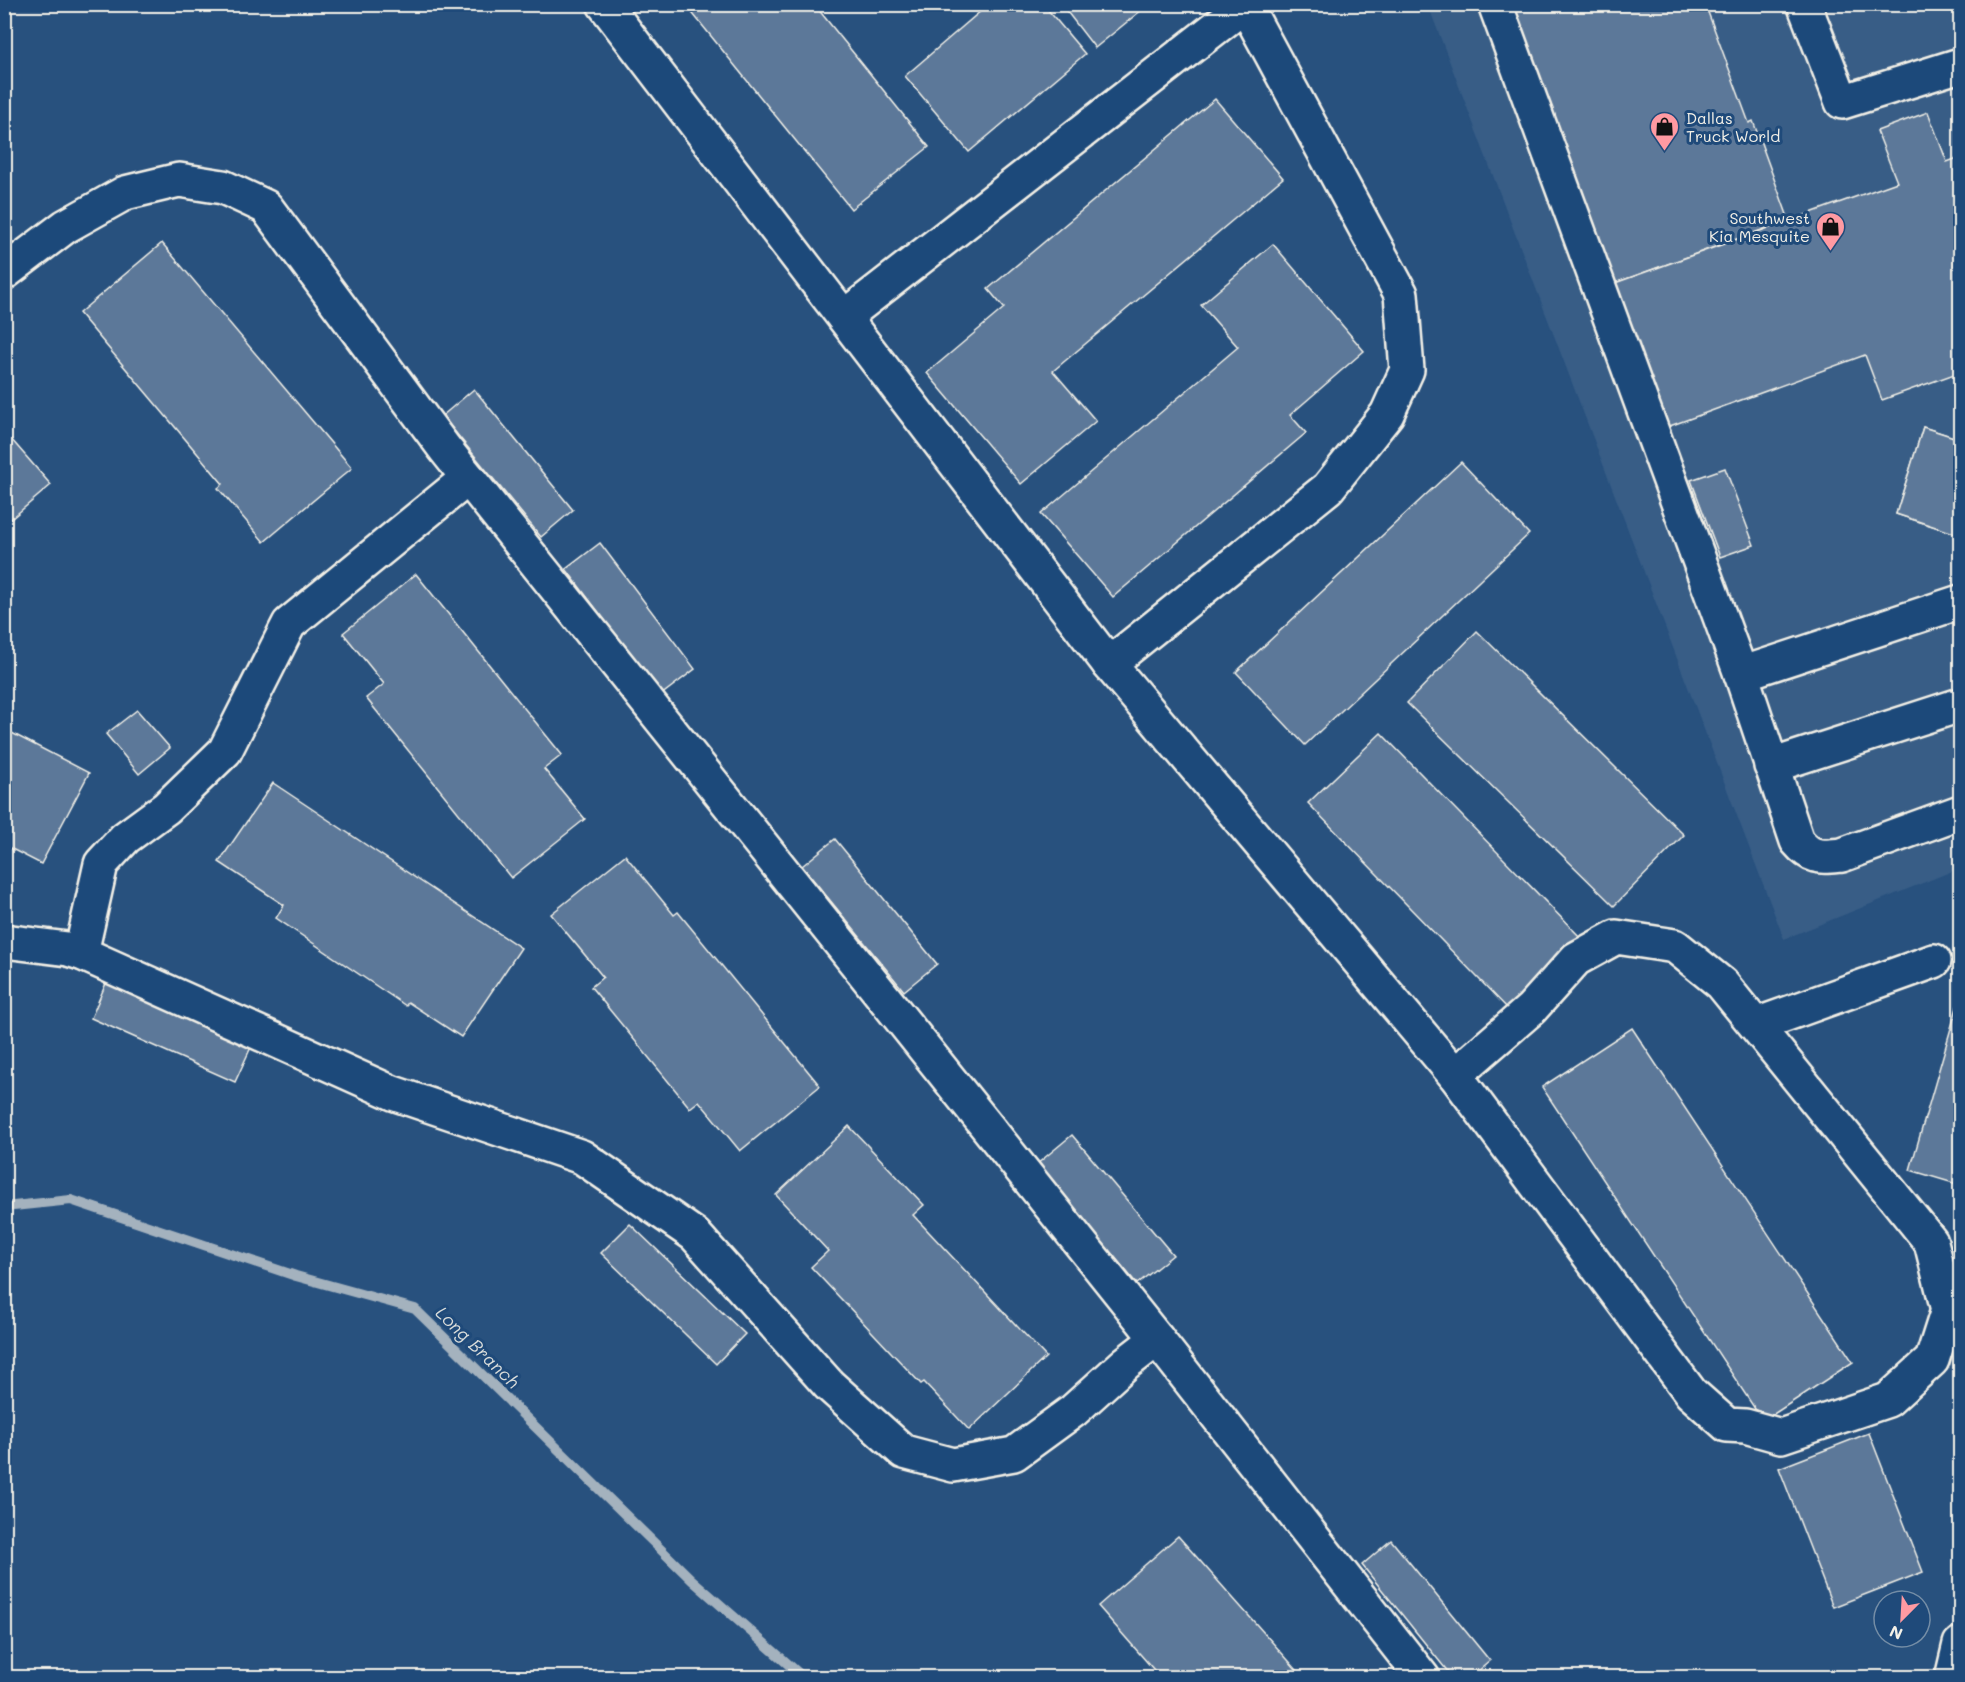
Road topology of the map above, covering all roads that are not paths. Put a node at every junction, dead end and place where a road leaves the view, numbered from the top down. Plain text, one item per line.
1 (604, 4) edge
2 (1495, 4) edge
3 (1804, 4) edge
4 (1960, 65) edge
5 (4, 273) edge
6 (844, 317) junction
7 (468, 478) junction
8 (1960, 602) edge
9 (1109, 664) junction
10 (1741, 674) junction
11 (1960, 705) edge
12 (1771, 766) junction
13 (1960, 812) edge
14 (4, 941) edge
15 (81, 953) junction
16 (1934, 961) dead end
17 (1756, 1025) junction
18 (1455, 1075) junction
19 (1157, 1339) junction
20 (1960, 1644) edge
21 (1423, 1677) edge
22 (1952, 1677) edge

1 - 6 main road
2 - 10 main road
3 - 4 main road
5 - 7 main road
6 - 9 main road
6 - 9 main road
7 - 15 main road
7 - 19 main road
8 - 10 main road
9 - 18 main road
10 - 12 main road
11 - 12 main road
12 - 13 main road
14 - 15 main road
15 - 19 main road
16 - 17 main road
17 - 18 main road
17 - 18 main road
19 - 21 main road
20 - 22 main road

